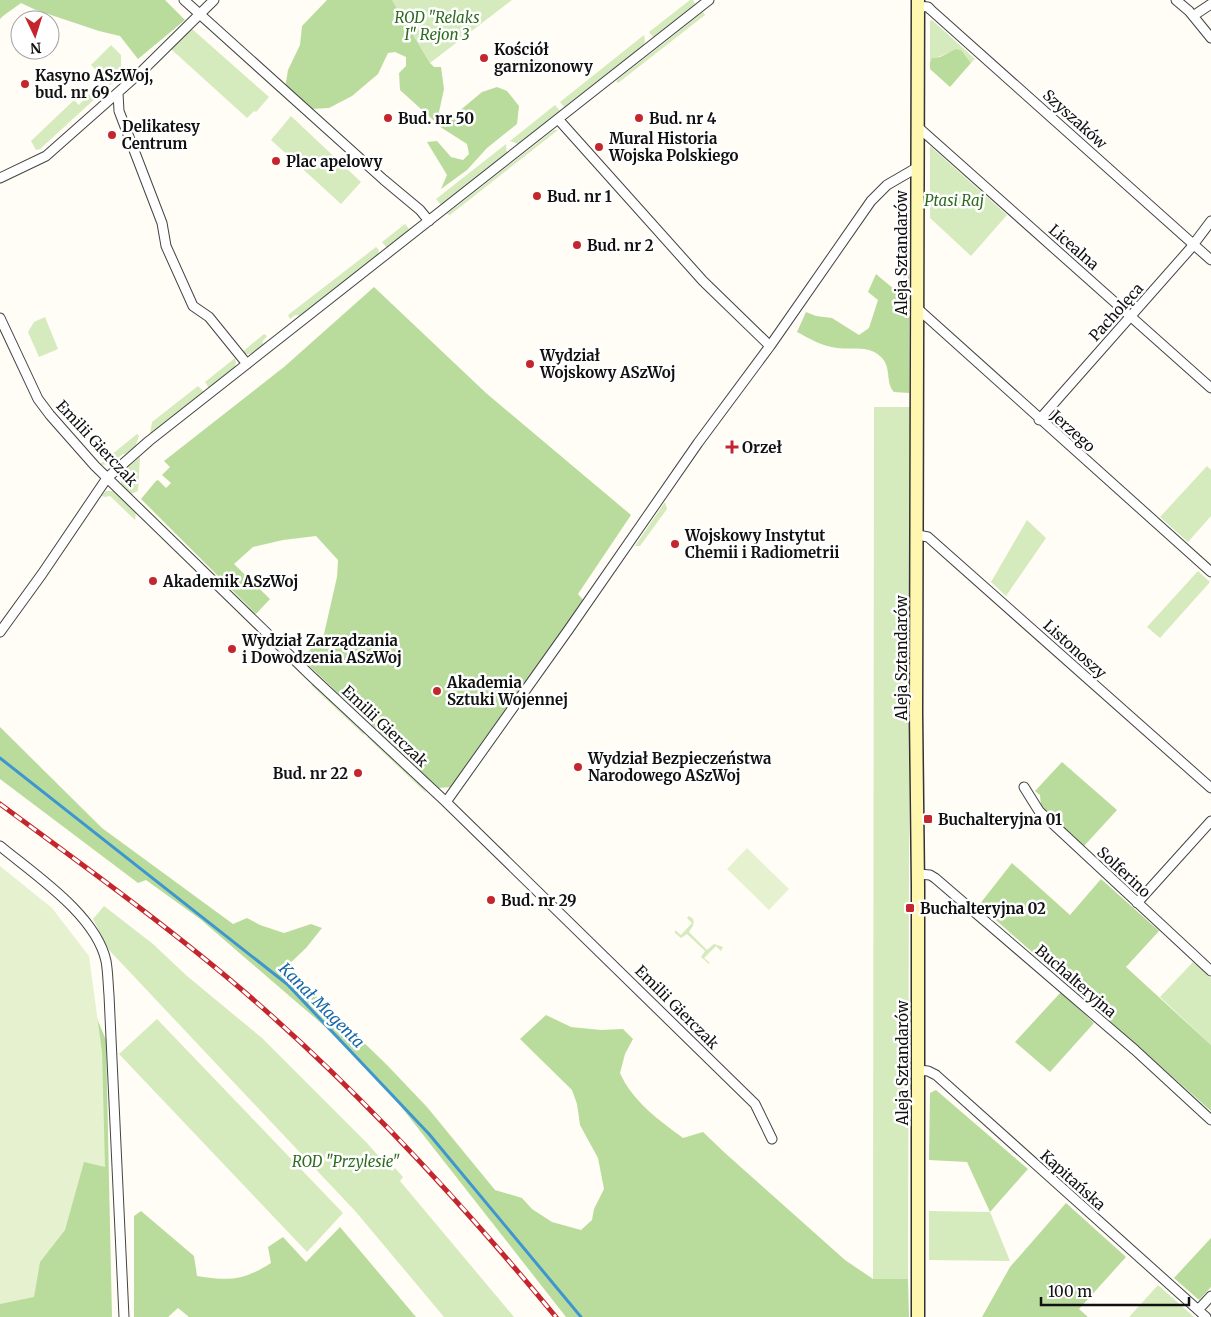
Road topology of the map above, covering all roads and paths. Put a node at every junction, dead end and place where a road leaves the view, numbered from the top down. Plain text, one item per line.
1 (184, 0) edge
2 (214, 0) edge
3 (709, 0) edge
4 (1176, 0) edge
5 (918, 3) edge
6 (1211, 4) edge
7 (200, 15) junction
8 (1193, 16) junction
9 (1211, 38) edge
10 (118, 93) junction
11 (104, 106) junction
12 (119, 111) junction
13 (558, 120) junction
14 (918, 127) junction
15 (918, 167) junction
16 (0, 178) edge
17 (429, 221) junction
18 (1211, 221) edge
19 (1194, 244) junction
20 (1211, 260) edge
21 (917, 308) junction
22 (1132, 316) junction
23 (0, 318) edge
24 (770, 346) junction
25 (247, 364) junction
26 (1211, 388) edge
27 (1040, 420) junction
28 (107, 478) junction
29 (918, 535) junction
30 (1211, 572) edge
31 (0, 632) edge
32 (1024, 787) dead end
33 (1211, 788) edge
34 (446, 802) junction
35 (1211, 821) edge
36 (0, 846) edge
37 (918, 874) junction
38 (1137, 903) junction
39 (1211, 971) edge
40 (918, 1070) junction
41 (1211, 1120) edge
42 (772, 1138) dead end
43 (1211, 1296) edge
44 (1198, 1310) junction
45 (124, 1317) edge
46 (918, 1317) edge
47 (1206, 1317) edge

1 - 7 street
2 - 7 street
3 - 13 street
4 - 8 street
5 - 14 street, Aleja Sztandarów
5 - 19 street, Szyszaków
6 - 8 street
7 - 10 street
7 - 17 street
8 - 9 street
10 - 11 street
10 - 12 street
11 - 12 street
11 - 16 street
12 - 25 street
13 - 17 street
13 - 24 street
14 - 15 street, Aleja Sztandarów
14 - 22 street, Licealna
15 - 21 street, Aleja Sztandarów
15 - 24 street
17 - 25 street
18 - 19 street, Pacholęca
19 - 20 street, Szyszaków
19 - 22 street, Pacholęca
21 - 27 street, Jerzego
21 - 29 street, Aleja Sztandarów
22 - 26 street, Licealna
22 - 27 street, Pacholęca
23 - 28 street, Emilii Gierczak
24 - 34 street
25 - 28 street
27 - 30 street, Jerzego
28 - 31 street
28 - 34 street, Emilii Gierczak
29 - 33 street, Listonoszy
29 - 37 street, Aleja Sztandarów
32 - 38 street, Solferino
34 - 42 street, Emilii Gierczak
35 - 38 street
36 - 45 street
37 - 40 street, Aleja Sztandarów
37 - 41 street, Buchalteryjna
38 - 39 street, Solferino
40 - 44 street, Kapitańska
40 - 46 street, Aleja Sztandarów
43 - 44 street
44 - 47 street, Kapitańska

